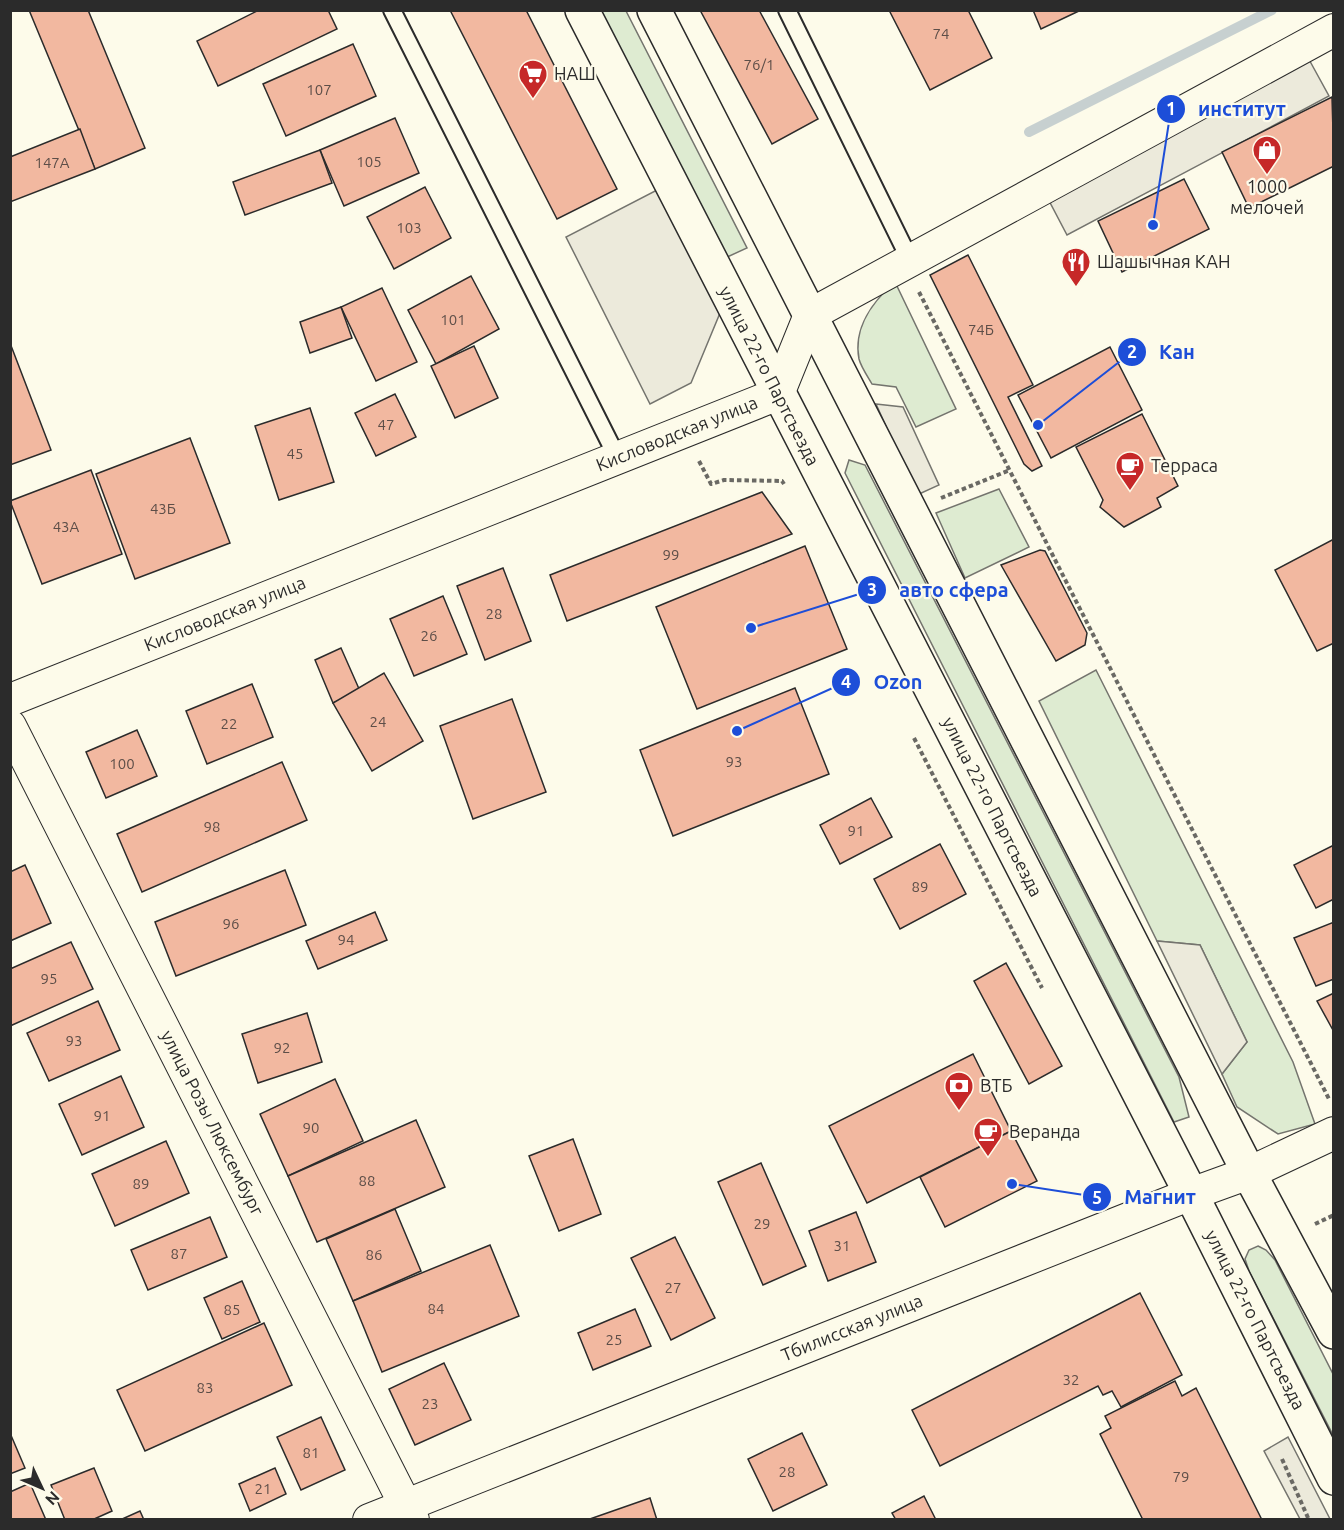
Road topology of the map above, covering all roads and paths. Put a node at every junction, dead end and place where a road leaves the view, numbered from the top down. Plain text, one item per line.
1 (392, 10) edge
2 (582, 10) edge
3 (654, 10) edge
4 (787, 10) edge
5 (1334, 30) edge
6 (922, 255) junction
7 (810, 315) junction
8 (778, 394) junction
9 (684, 431) junction
10 (617, 458) junction
11 (788, 490) dead end
12 (10, 700) edge
13 (10, 726) edge
14 (911, 732) dead end
15 (1046, 996) dead end
16 (1333, 1119) edge
17 (1249, 1173) junction
18 (1191, 1194) junction
19 (1334, 1332) edge
20 (1281, 1455) dead end
21 (1334, 1478) edge
22 (409, 1513) edge
23 (369, 1520) edge
24 (1309, 1520) edge

1 - 10 lane
2 - 8 main road, улица 22-го Партсъезда
3 - 7 main road
4 - 6 lane
5 - 6 street
6 - 7 street
6 - 16 path
7 - 8 street, Кисловодская улица
7 - 17 main road
8 - 9 street, Кисловодская улица
8 - 18 main road, улица 22-го Партсъезда
9 - 10 street, Кисловодская улица
9 - 11 path
10 - 12 street, Кисловодская улица
13 - 22 street, улица Розы Люксембург
14 - 15 path
16 - 17 street, Тбилисская улица
17 - 18 street, Тбилисская улица
17 - 19 main road
18 - 21 main road, улица 22-го Партсъезда
18 - 22 street, Тбилисская улица
20 - 24 path
22 - 23 street, Тбилисская улица

